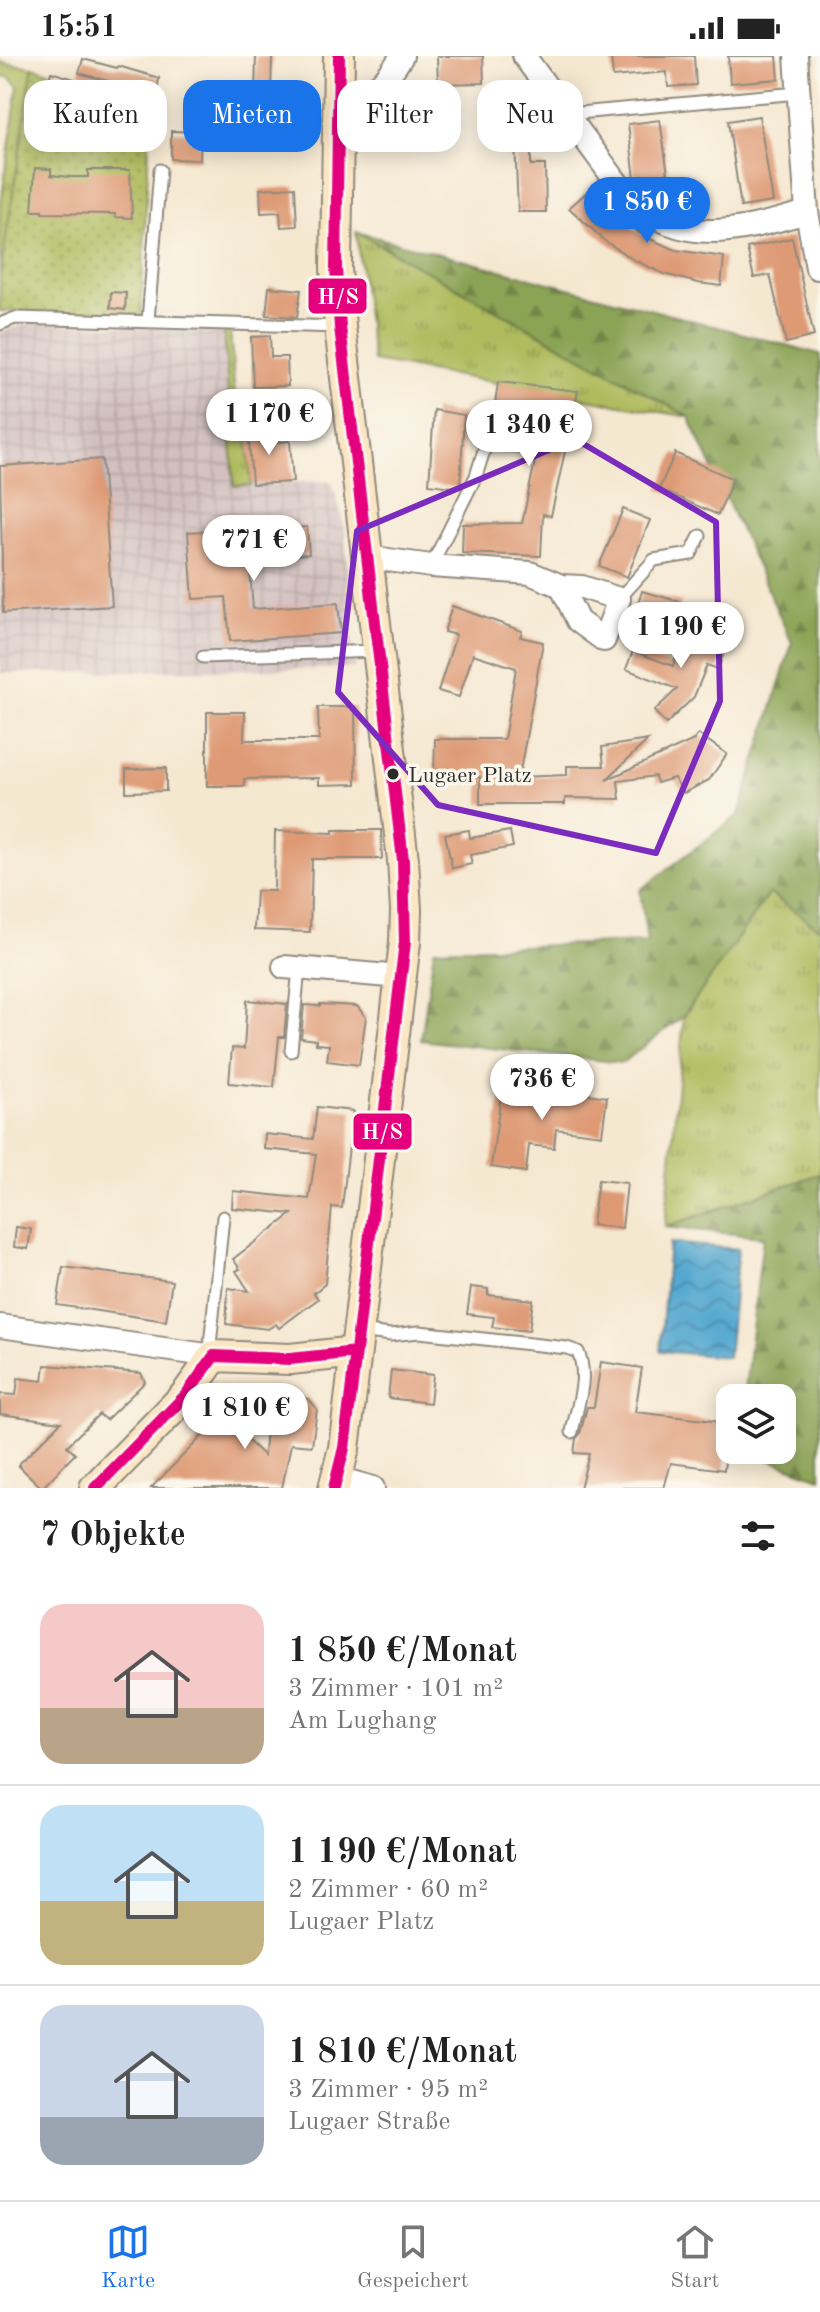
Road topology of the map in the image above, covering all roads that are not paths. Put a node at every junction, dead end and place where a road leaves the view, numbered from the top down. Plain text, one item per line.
1 (339, 56) edge
2 (402, 56) edge
3 (524, 56) edge
4 (796, 56) edge
5 (338, 80) edge
6 (384, 80) edge
7 (541, 80) edge
8 (798, 93) junction
9 (583, 113) edge
10 (583, 139) edge
11 (337, 152) edge
12 (160, 170) dead end
13 (807, 212) junction
14 (817, 268) dead end
15 (148, 321) junction
16 (0, 324) edge
17 (340, 327) junction
18 (524, 446) dead end
19 (700, 536) dead end
20 (367, 557) junction
21 (431, 566) junction
22 (561, 586) junction
23 (619, 599) junction
24 (378, 651) junction
25 (203, 657) dead end
26 (292, 967) joint
27 (401, 977) junction
28 (291, 1051) dead end
29 (223, 1217) dead end
30 (0, 1326) edge
31 (357, 1342) junction
32 (212, 1356) junction
33 (572, 1432) dead end
34 (336, 1483) edge
35 (95, 1488) edge
36 (373, 1488) edge

1 - 5 main road
2 - 6 street
3 - 7 street
4 - 8 street
8 - 9 lane
8 - 13 street
10 - 13 street
11 - 17 main road
12 - 15 lane
13 - 14 street
15 - 16 lane
15 - 17 lane
17 - 20 main road
18 - 21 lane
19 - 23 lane
20 - 21 street
20 - 24 main road
21 - 22 street
22 - 23 street
22 - 23 street
24 - 25 lane
24 - 27 main road
26 - 27 street
26 - 28 lane
27 - 31 main road
29 - 32 lane
30 - 32 street
31 - 32 main road
31 - 33 lane
31 - 34 main road
32 - 35 main road
34 - 36 street

